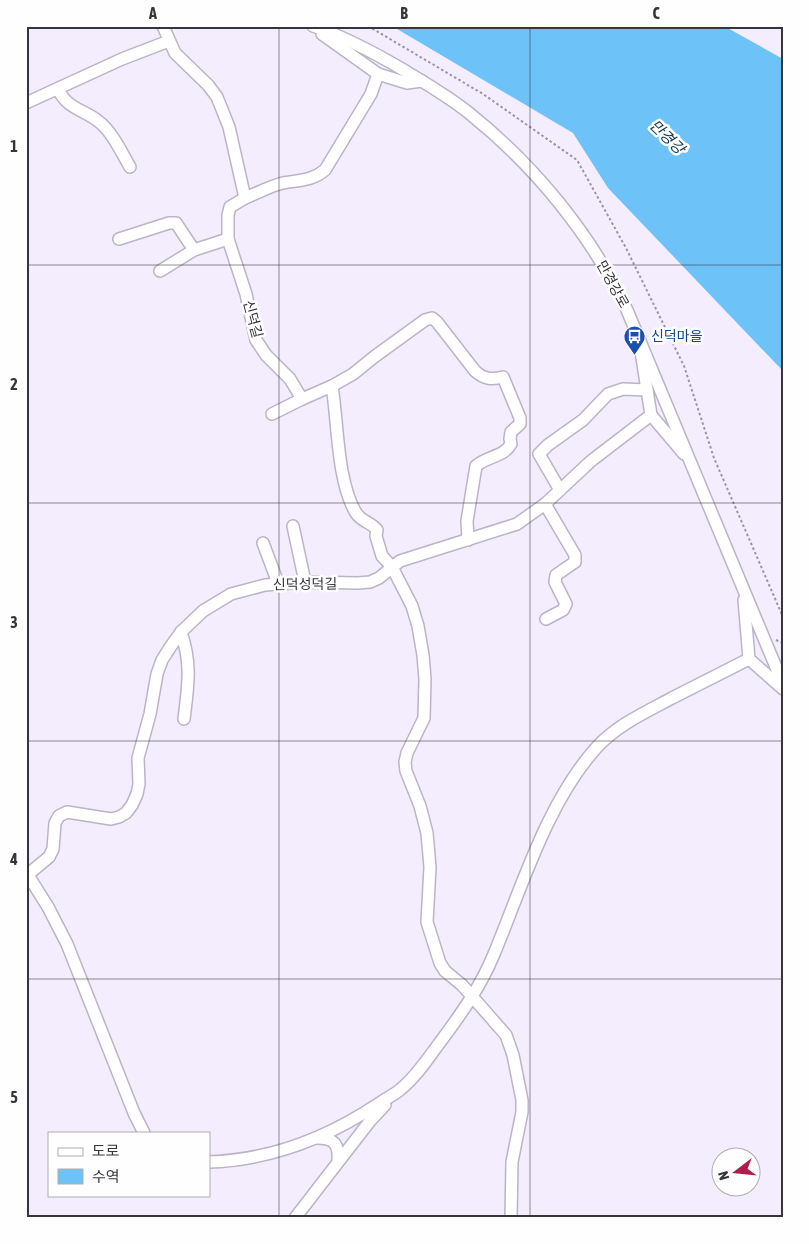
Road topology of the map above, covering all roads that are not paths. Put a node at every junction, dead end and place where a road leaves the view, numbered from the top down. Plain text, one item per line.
1 (163, 26) edge
2 (312, 26) edge
3 (169, 41) junction
4 (378, 74) junction
5 (422, 81) junction
6 (58, 90) junction
7 (26, 104) edge
8 (130, 167) dead end
9 (245, 198) junction
10 (119, 239) dead end
11 (228, 239) junction
12 (194, 250) junction
13 (160, 271) dead end
14 (639, 339) junction
15 (332, 386) junction
16 (647, 390) junction
17 (302, 400) junction
18 (272, 414) dead end
19 (651, 415) junction
20 (690, 460) junction
21 (560, 490) junction
22 (545, 504) junction
23 (293, 526) dead end
24 (468, 540) junction
25 (263, 543) dead end
26 (392, 567) junction
27 (305, 582) junction
28 (278, 583) junction
29 (743, 591) junction
30 (546, 618) dead end
31 (181, 632) junction
32 (749, 659) junction
33 (783, 684) edge
34 (783, 689) edge
35 (184, 719) dead end
36 (27, 874) edge
37 (471, 997) junction
38 (400, 1090) junction
39 (144, 1132) edge
40 (317, 1138) junction
41 (338, 1160) junction
42 (210, 1162) edge
43 (295, 1218) edge
44 (511, 1218) edge

1 - 3 street
2 - 4 street
2 - 5 street, 만경강로
3 - 6 street
3 - 9 street
4 - 5 street
4 - 9 street
5 - 14 street, 만경강로
6 - 7 street
6 - 8 street
9 - 11 street, 신덕길
10 - 12 street
11 - 12 street
11 - 17 street, 신덕길
12 - 13 street
14 - 16 street
14 - 20 street, 만경강로
15 - 17 street
15 - 24 street
15 - 26 street
16 - 19 street
16 - 21 street
17 - 18 street
19 - 20 street
19 - 21 street, 신덕성덕길
20 - 29 street, 만경강로
21 - 22 street, 신덕성덕길
22 - 24 street, 신덕성덕길
22 - 30 street
23 - 27 street
24 - 26 street, 신덕성덕길
25 - 28 street
26 - 27 street, 신덕성덕길
26 - 37 street
27 - 28 street, 신덕성덕길
28 - 31 street, 신덕성덕길
29 - 32 street
29 - 33 street, 만경강로
31 - 35 street
31 - 36 street, 신덕성덕길
32 - 34 street
32 - 37 street
36 - 39 street
37 - 38 street
37 - 44 street
38 - 40 street
38 - 41 street
40 - 41 street
40 - 42 street
41 - 43 street

